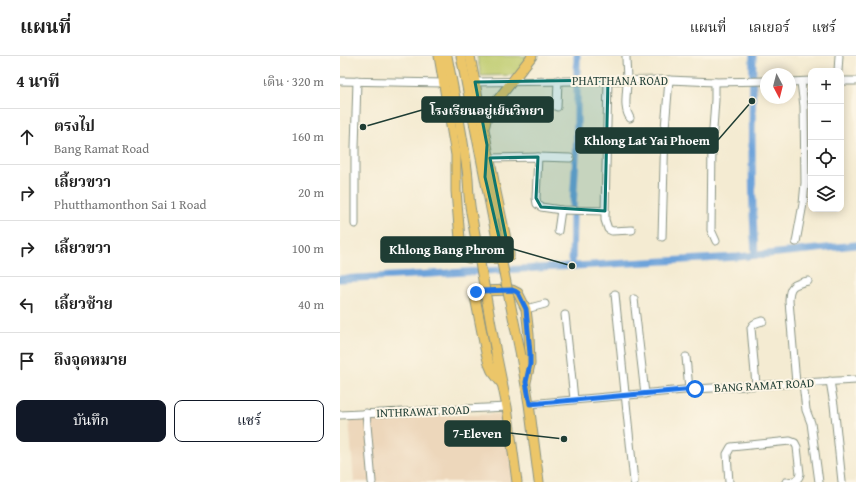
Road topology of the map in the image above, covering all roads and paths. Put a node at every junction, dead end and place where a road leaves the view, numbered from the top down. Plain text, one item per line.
1 (439, 56) edge
2 (447, 56) edge
3 (461, 56) edge
4 (470, 56) edge
5 (532, 56) edge
6 (626, 56) edge
7 (839, 56) edge
8 (838, 68) edge
9 (558, 80) junction
10 (608, 80) junction
11 (627, 80) junction
12 (669, 80) junction
13 (340, 81) edge
14 (357, 81) junction
15 (513, 81) junction
16 (760, 81) edge
17 (808, 81) edge
18 (844, 81) edge
19 (856, 81) edge
20 (475, 82) junction
21 (715, 82) junction
22 (796, 82) edge
23 (801, 82) junction
24 (444, 83) junction
25 (558, 107) dead end
26 (630, 118) dead end
27 (484, 128) junction
28 (487, 146) junction
29 (456, 155) junction
30 (538, 157) junction
31 (490, 158) junction
32 (570, 158) dead end
33 (485, 177) junction
34 (469, 201) junction
35 (560, 210) junction
36 (605, 211) junction
37 (355, 224) dead end
38 (632, 230) dead end
39 (558, 231) dead end
40 (662, 237) dead end
41 (716, 241) dead end
42 (796, 242) dead end
43 (808, 281) dead end
44 (615, 294) dead end
45 (634, 299) dead end
46 (545, 304) dead end
47 (526, 309) junction
48 (565, 315) dead end
49 (763, 321) dead end
50 (686, 357) dead end
51 (856, 380) edge
52 (830, 381) junction
53 (526, 382) junction
54 (799, 383) junction
55 (502, 384) junction
56 (756, 385) junction
57 (690, 389) junction
58 (645, 394) junction
59 (625, 396) junction
60 (574, 399) junction
61 (530, 404) junction
62 (507, 407) junction
63 (366, 413) junction
64 (340, 415) edge
65 (372, 482) edge
66 (517, 482) edge
67 (540, 482) edge
68 (634, 482) edge
69 (729, 482) edge
70 (786, 482) edge
71 (818, 482) edge
72 (842, 482) edge

1 - 24 main road
2 - 34 main road
3 - 33 main road
4 - 20 main road
5 - 15 main road
6 - 11 street
7 - 8 street
9 - 10 street, PHATTHANA ROAD
9 - 15 street, PHATTHANA ROAD
9 - 25 street
10 - 11 street, PHATTHANA ROAD
10 - 36 street
11 - 12 street, PHATTHANA ROAD
11 - 26 street
12 - 21 street, PHATTHANA ROAD
12 - 40 street
13 - 14 street
14 - 24 street
14 - 37 street
15 - 20 street, PHATTHANA ROAD
15 - 27 main road
16 - 21 street, PHATTHANA ROAD
17 - 23 street
18 - 19 street
20 - 27 main road
21 - 41 street
22 - 23 street
23 - 42 street
24 - 29 main road
27 - 28 main road
28 - 31 main road
28 - 33 main road
29 - 31 main road
29 - 34 main road
30 - 31 street
30 - 32 street
30 - 35 street
33 - 53 main road, bridge
34 - 55 main road, bridge
35 - 36 street
35 - 39 street
36 - 38 street
43 - 54 street
44 - 59 street
45 - 58 street
46 - 47 street
47 - 53 main road
47 - 55 main road
48 - 60 street
49 - 56 street
50 - 57 street
51 - 52 street, BANG RAMAT ROAD
52 - 54 street, BANG RAMAT ROAD
52 - 72 street
53 - 61 main road
54 - 56 street, BANG RAMAT ROAD
54 - 71 street
55 - 62 main road
56 - 57 street, BANG RAMAT ROAD
57 - 58 street, BANG RAMAT ROAD
58 - 59 street, BANG RAMAT ROAD
59 - 60 street, BANG RAMAT ROAD
59 - 68 street
60 - 61 street, BANG RAMAT ROAD
61 - 67 main road
62 - 63 street, INTHRAWAT ROAD
62 - 66 main road
63 - 64 street, INTHRAWAT ROAD
63 - 65 street
69 - 70 street

